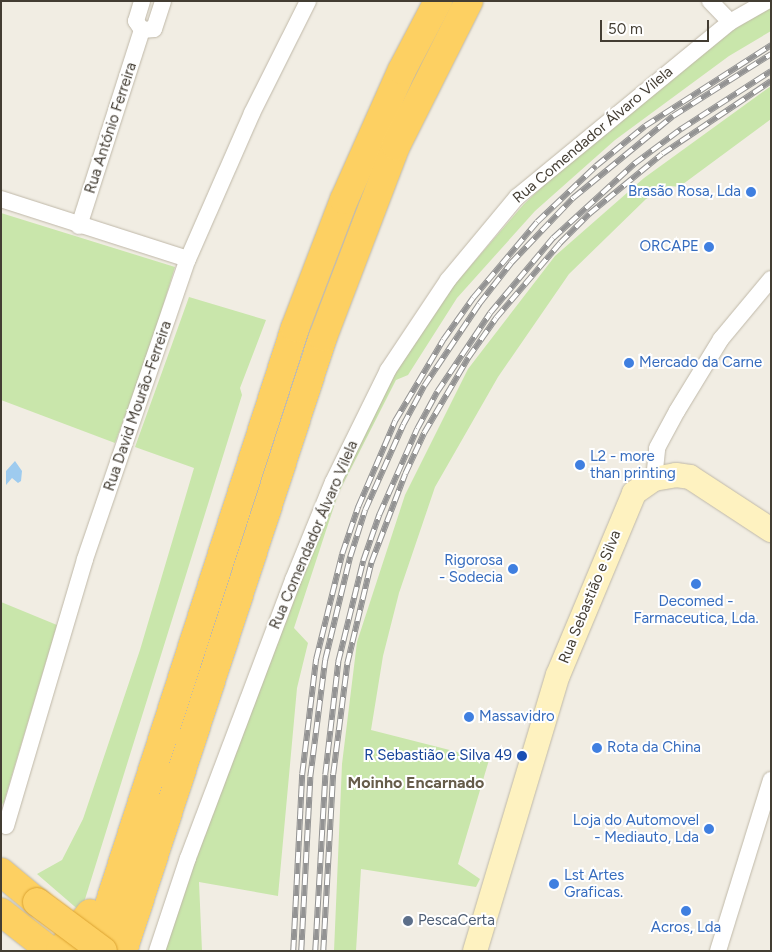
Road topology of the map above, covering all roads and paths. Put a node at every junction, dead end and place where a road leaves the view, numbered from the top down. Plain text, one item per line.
1 (142, 1) edge
2 (163, 1) edge
3 (308, 1) edge
4 (417, 1) edge
5 (438, 1) edge
6 (469, 1) edge
7 (710, 1) edge
8 (767, 1) edge
9 (730, 22) junction
10 (142, 30) junction
11 (373, 135) junction
12 (1, 199) edge
13 (80, 226) junction
14 (188, 259) junction
15 (771, 279) edge
16 (654, 479) junction
17 (771, 530) edge
18 (771, 780) edge
19 (4, 821) edge
20 (128, 849) junction
21 (8, 878) edge
22 (1, 912) edge
23 (51, 951) edge
24 (60, 951) edge
25 (94, 951) edge
26 (103, 951) edge
27 (123, 951) edge
28 (157, 951) edge
29 (475, 951) edge
30 (718, 951) edge

1 - 10 street, Rua António Ferreira
2 - 10 street
3 - 14 street, Rua David Mourão-Ferreira
4 - 11 highway
5 - 11 highway
6 - 27 highway
7 - 9 street
8 - 9 street, Rua Comendador Álvaro Vilela
9 - 28 street, Rua Comendador Álvaro Vilela
10 - 13 street, Rua António Ferreira
11 - 20 highway
12 - 13 street
13 - 14 street
14 - 19 street, Rua David Mourão-Ferreira
15 - 16 street
16 - 17 street
16 - 29 street, Rua Sebastião e Silva
18 - 30 street
20 - 24 highway
20 - 25 highway
21 - 26 highway, bridge
22 - 23 highway

